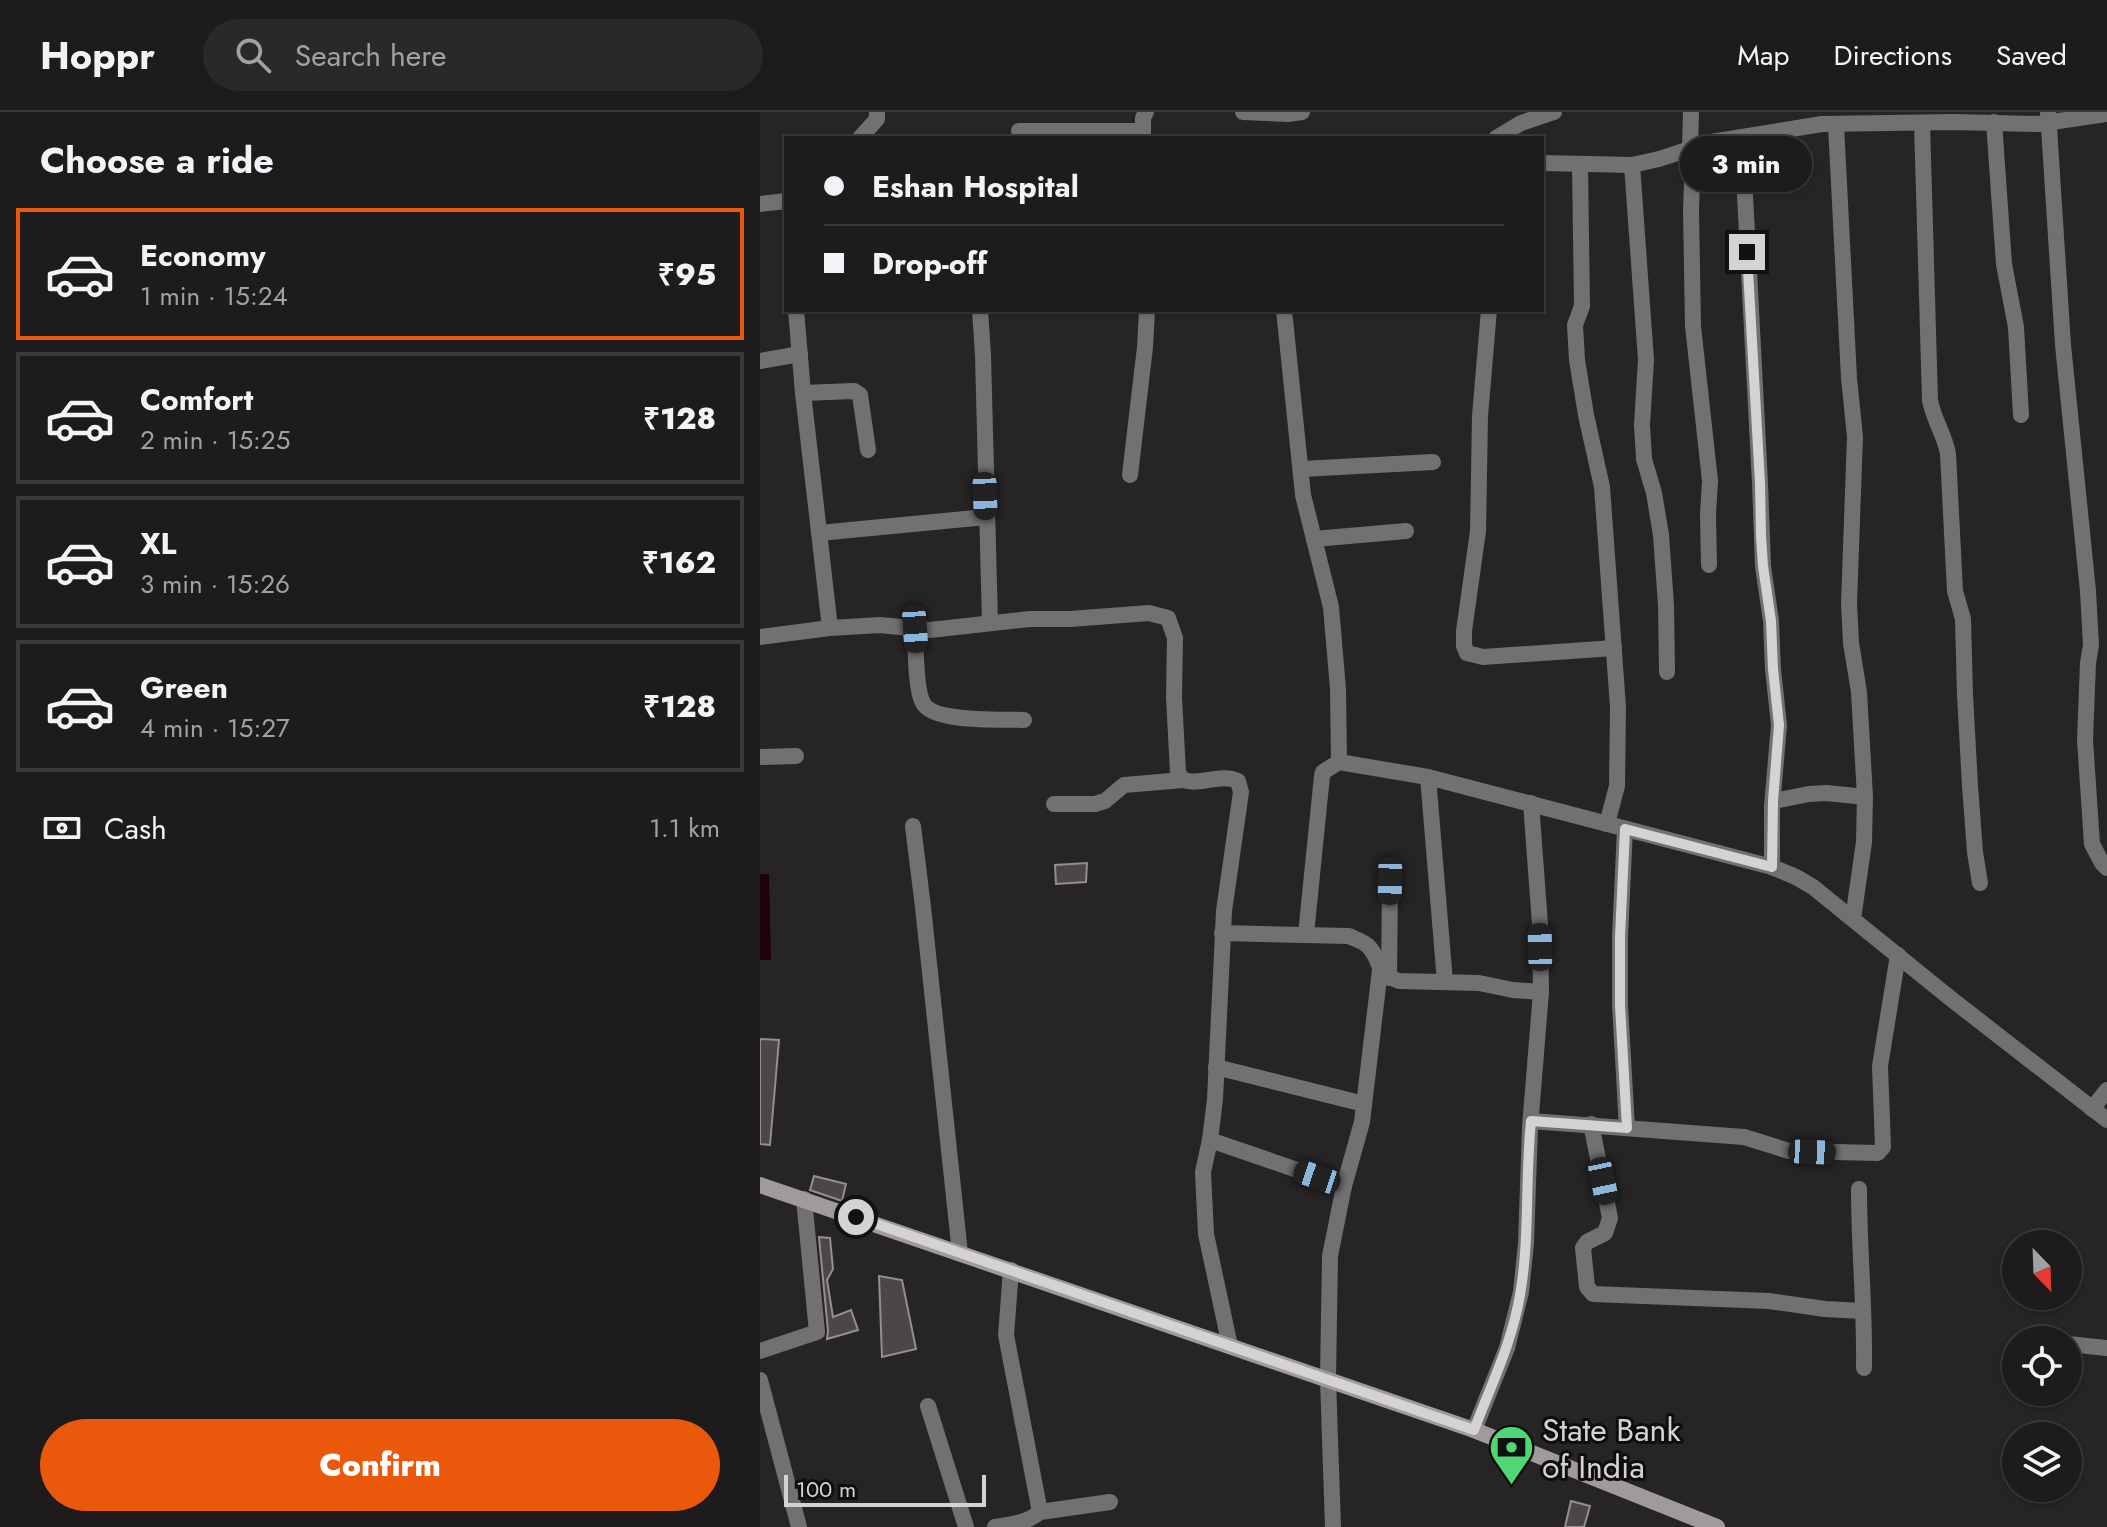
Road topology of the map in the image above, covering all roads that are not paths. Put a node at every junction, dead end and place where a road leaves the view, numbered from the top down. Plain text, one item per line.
1 (877, 112) edge
2 (1146, 112) edge
3 (1243, 112) edge
4 (1302, 112) edge
5 (1554, 112) edge
6 (1691, 112) edge
7 (1792, 112) edge
8 (2107, 114) edge
9 (1954, 117) edge
10 (2048, 117) edge
11 (1994, 122) junction
12 (1922, 123) junction
13 (1836, 125) junction
14 (1806, 126) junction
15 (1019, 131) dead end
16 (1143, 134) edge
17 (862, 136) edge
18 (1499, 136) edge
19 (1742, 137) junction
20 (1690, 148) junction
21 (1544, 163) edge
22 (1580, 165) junction
23 (1632, 165) junction
24 (784, 201) edge
25 (760, 204) edge
26 (796, 312) edge
27 (980, 312) edge
28 (1147, 312) edge
29 (1284, 312) edge
30 (1489, 312) edge
31 (800, 354) junction
32 (760, 361) edge
33 (803, 393) junction
34 (2021, 415) dead end
35 (868, 450) dead end
36 (1433, 462) dead end
37 (1302, 469) junction
38 (1130, 475) dead end
39 (986, 517) junction
40 (1406, 531) dead end
41 (819, 533) junction
42 (1314, 539) junction
43 (1709, 565) dead end
44 (990, 623) junction
45 (830, 628) junction
46 (915, 629) junction
47 (760, 637) edge
48 (1614, 648) junction
49 (1667, 672) dead end
50 (1024, 720) dead end
51 (796, 756) dead end
52 (760, 757) edge
53 (1339, 762) junction
54 (1428, 777) junction
55 (1183, 780) junction
56 (1865, 797) junction
57 (1773, 801) junction
58 (1531, 803) junction
59 (1054, 804) dead end
60 (1607, 824) junction
61 (913, 826) dead end
62 (1625, 829) junction
63 (1772, 867) junction
64 (2107, 868) edge
65 (1390, 881) dead end
66 (1980, 883) dead end
67 (1853, 919) junction
68 (1222, 933) junction
69 (1306, 934) junction
70 (1898, 955) junction
71 (1384, 974) junction
72 (1445, 982) junction
73 (1541, 992) junction
74 (1216, 1067) junction
75 (2107, 1090) edge
76 (1364, 1104) junction
77 (2092, 1109) junction
78 (2107, 1120) edge
79 (1531, 1121) junction
80 (1591, 1124) junction
81 (1627, 1128) junction
82 (1210, 1140) junction
83 (760, 1185) edge
84 (1344, 1186) junction
85 (1859, 1189) dead end
86 (804, 1199) junction
87 (960, 1253) junction
88 (1011, 1270) junction
89 (1863, 1311) junction
90 (2082, 1345) edge
91 (1230, 1346) junction
92 (2107, 1348) edge
93 (760, 1351) edge
94 (1864, 1368) dead end
95 (760, 1380) edge
96 (1328, 1380) junction
97 (928, 1406) dead end
98 (1474, 1430) junction
99 (1110, 1502) dead end
100 (1040, 1512) junction
101 (799, 1527) edge
102 (966, 1527) edge
103 (995, 1527) edge
104 (1333, 1527) edge
105 (1717, 1527) edge

1 - 17 street
2 - 16 street
3 - 4 street
5 - 18 street
6 - 20 street
7 - 14 street
8 - 10 street
9 - 11 street
9 - 12 street
10 - 11 street
10 - 64 street
11 - 34 street
12 - 13 street
12 - 66 street
13 - 14 street
13 - 56 street
14 - 19 street
15 - 16 street
19 - 20 street
19 - 57 street
20 - 23 street
20 - 43 street
21 - 22 street
22 - 23 street
22 - 48 street
23 - 49 street
24 - 25 street
26 - 31 street
27 - 39 street
28 - 38 street
29 - 37 street
30 - 48 street
31 - 32 street
31 - 33 street
33 - 35 street
33 - 41 street
36 - 37 street
37 - 42 street
39 - 41 street
39 - 44 street
40 - 42 street
41 - 45 street
42 - 53 street
44 - 46 street
44 - 55 street
45 - 46 street
45 - 47 street
46 - 50 street
48 - 60 street
51 - 52 street
53 - 54 street
53 - 69 street
54 - 58 street
54 - 72 street
55 - 59 street
55 - 68 street
56 - 57 street
56 - 67 street
57 - 63 street
58 - 60 street
58 - 73 street
60 - 62 street
61 - 87 street
62 - 63 street
62 - 81 street
63 - 67 street
65 - 71 street
67 - 70 street
68 - 69 street
68 - 74 street
69 - 71 street
70 - 77 street
70 - 81 street
71 - 72 street
71 - 76 street
72 - 73 street
73 - 79 street
74 - 76 street
74 - 82 street
75 - 77 street
76 - 84 street
77 - 78 street
79 - 80 street
79 - 98 street
80 - 81 street
80 - 89 street
82 - 84 street
82 - 91 street
83 - 86 main road
84 - 96 street
85 - 89 street
86 - 87 main road
86 - 93 street
87 - 88 main road
88 - 91 main road
88 - 100 street
89 - 94 street
90 - 92 street
91 - 96 main road
95 - 101 street
96 - 98 main road
96 - 104 street
97 - 102 street
98 - 105 main road
99 - 100 street
100 - 103 street

